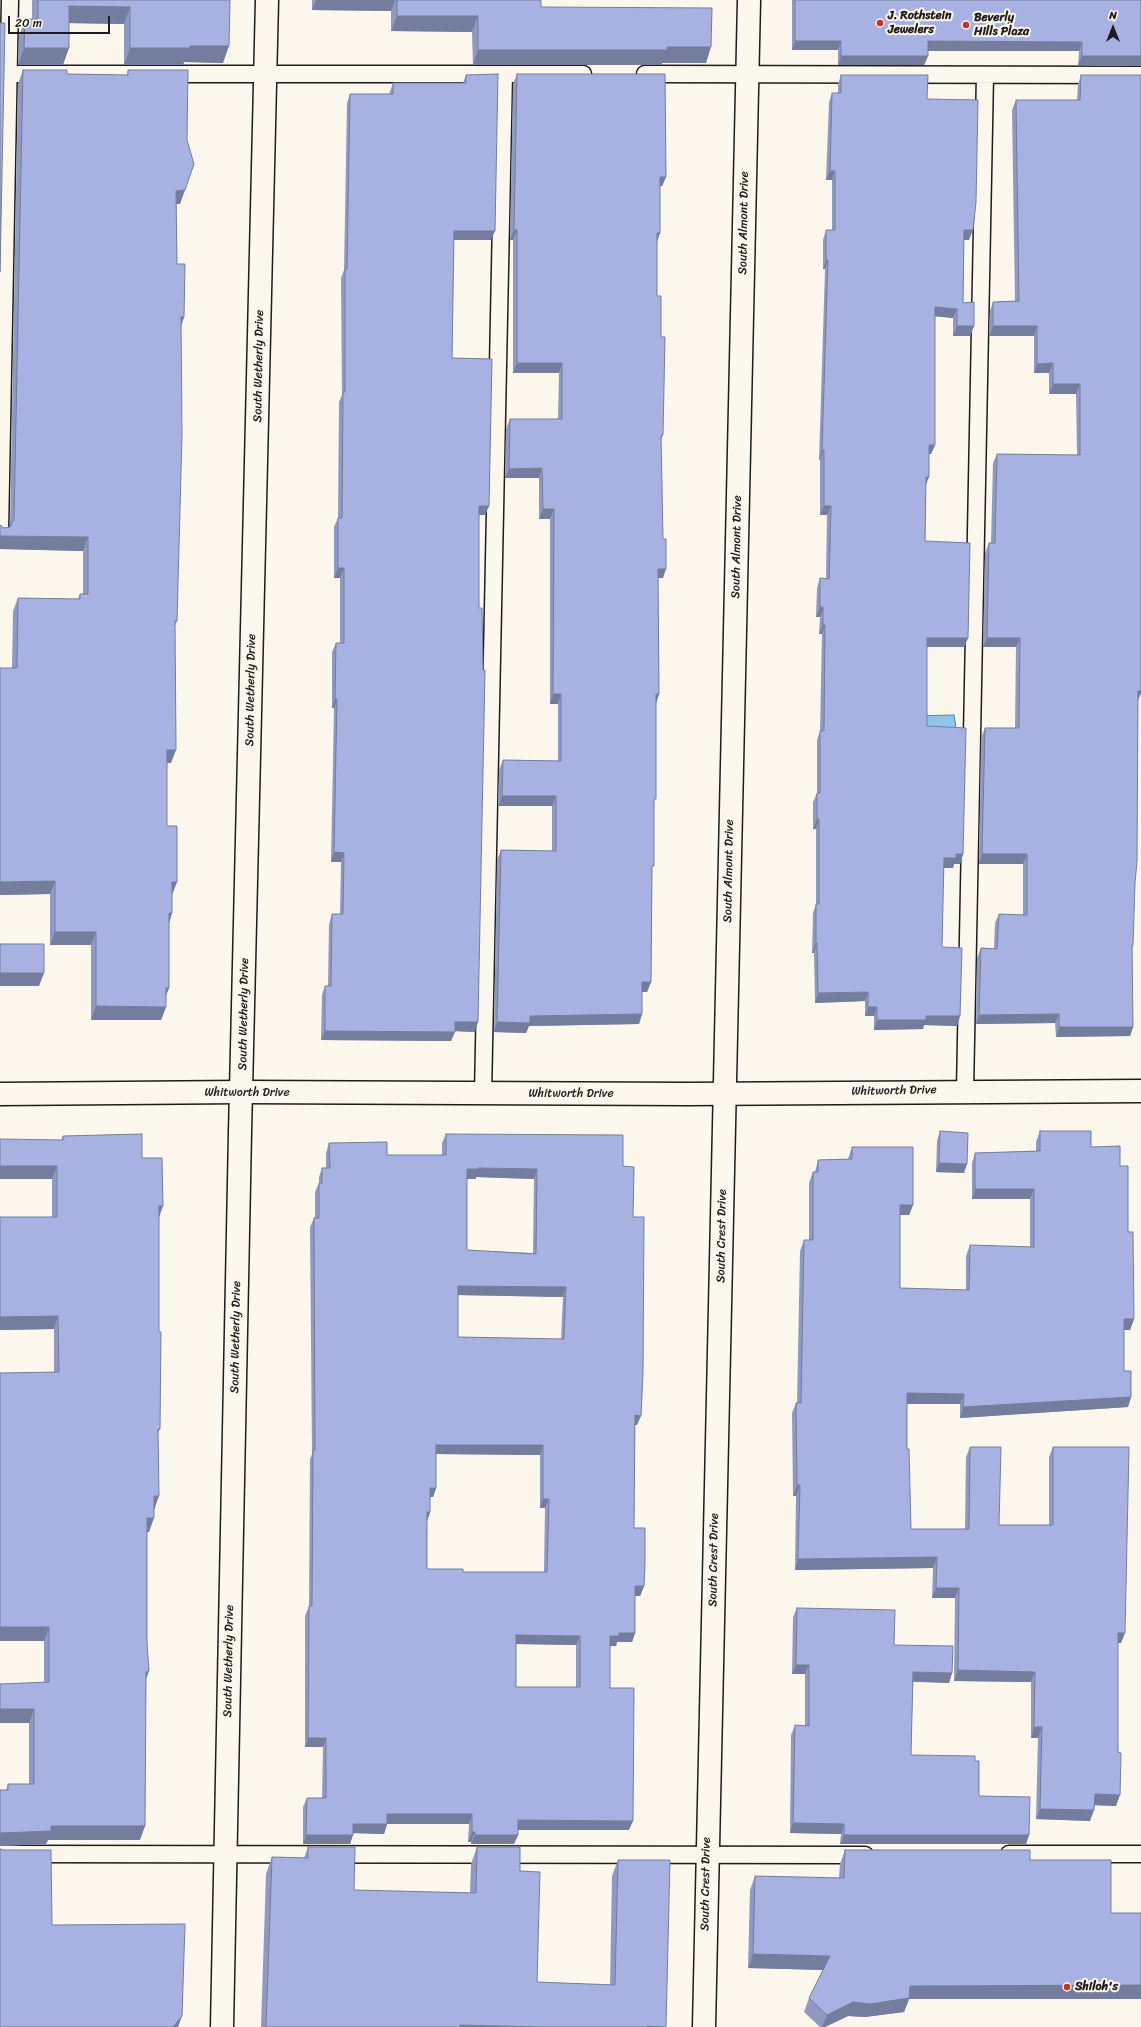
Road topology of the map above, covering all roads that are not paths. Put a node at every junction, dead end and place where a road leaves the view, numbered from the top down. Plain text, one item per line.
1 (10, 0) edge
2 (267, 0) edge
3 (749, 0) edge
4 (9, 74) junction
5 (265, 74) junction
6 (504, 74) junction
7 (598, 74) edge
8 (629, 74) edge
9 (748, 74) junction
10 (985, 75) junction
11 (1141, 75) edge
12 (0, 532) edge
13 (965, 1090) junction
14 (1141, 1090) edge
15 (242, 1092) junction
16 (726, 1093) junction
17 (0, 1094) edge
18 (483, 1094) junction
19 (0, 1854) edge
20 (224, 1854) junction
21 (990, 1854) edge
22 (1141, 1854) edge
23 (706, 1855) junction
24 (879, 1855) edge
25 (222, 2027) edge
26 (704, 2027) edge

1 - 4 lane
2 - 5 street, South Wetherly Drive
3 - 9 street, South Almont Drive
4 - 5 lane
4 - 12 lane
5 - 6 lane
5 - 15 street, South Wetherly Drive
6 - 7 lane
6 - 18 lane
8 - 9 lane
9 - 10 lane
9 - 16 street, South Almont Drive
10 - 11 lane
10 - 13 lane
13 - 14 street, Whitworth Drive
13 - 16 street, Whitworth Drive
15 - 17 street, Whitworth Drive
15 - 18 street, Whitworth Drive
15 - 20 street, South Wetherly Drive
16 - 18 street, Whitworth Drive
16 - 23 street, South Crest Drive
19 - 20 lane
20 - 23 lane
20 - 25 street, South Wetherly Drive
21 - 22 lane
23 - 24 lane
23 - 26 street, South Crest Drive

